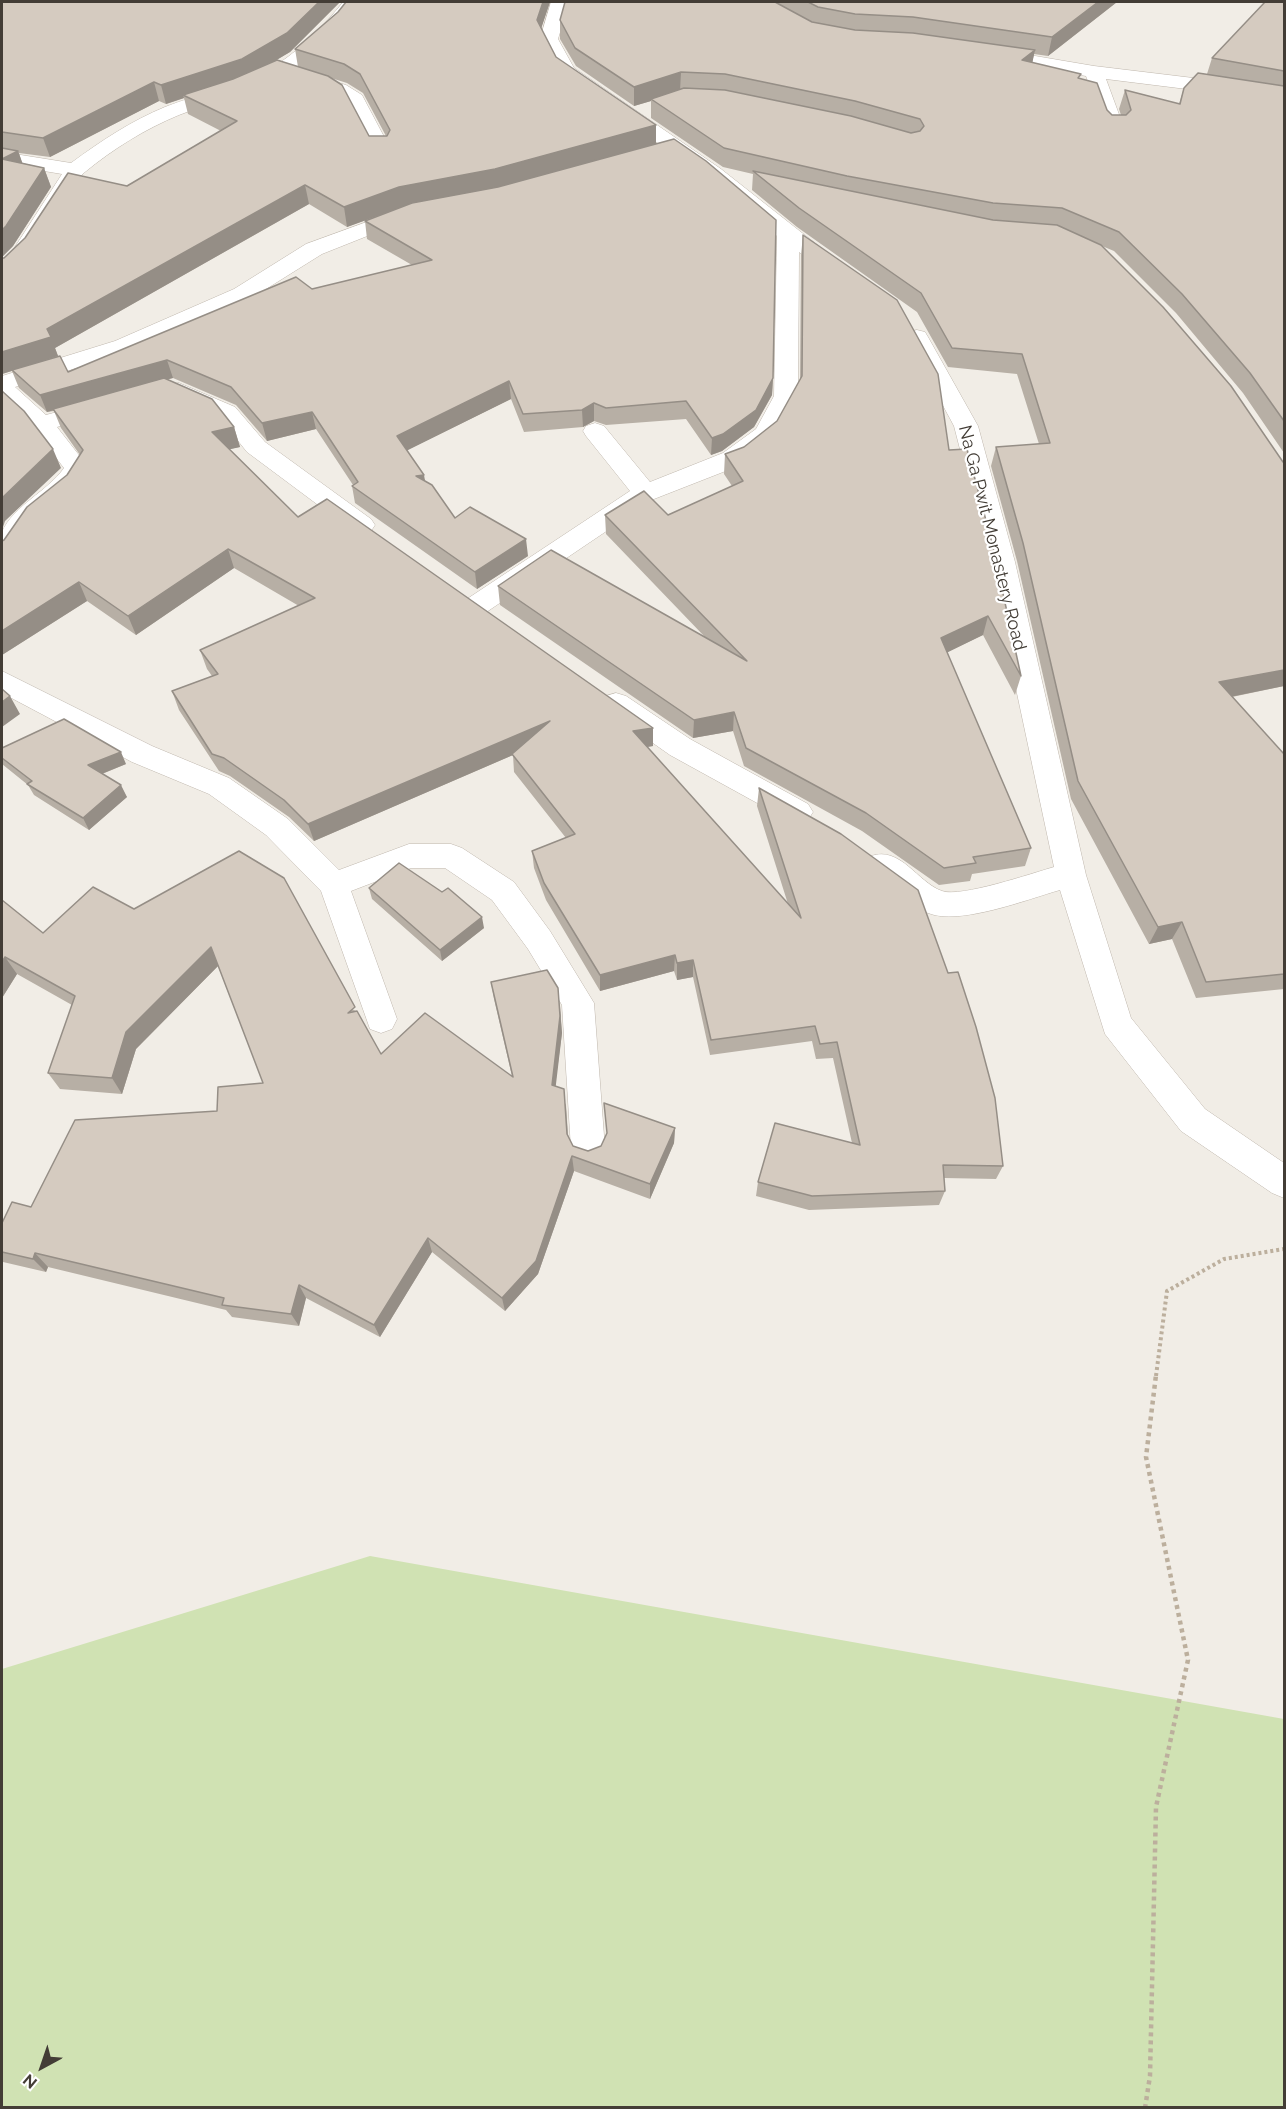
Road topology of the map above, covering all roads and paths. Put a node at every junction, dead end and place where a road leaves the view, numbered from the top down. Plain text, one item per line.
1 (352, 2) edge
2 (560, 2) edge
3 (965, 51) edge
4 (280, 71) junction
5 (1094, 72) junction
6 (1284, 99) edge
7 (1114, 128) edge
8 (678, 147) junction
9 (381, 150) edge
10 (645, 156) edge
11 (2, 158) edge
12 (75, 170) junction
13 (714, 173) junction
14 (757, 183) edge
15 (432, 208) edge
16 (788, 234) junction
17 (2, 271) edge
18 (860, 285) edge
19 (904, 314) edge
20 (2, 385) edge
21 (42, 424) junction
22 (595, 431) dead end
23 (645, 493) junction
24 (383, 540) edge
25 (2, 552) edge
26 (476, 606) edge
27 (2, 681) edge
28 (593, 687) edge
29 (820, 825) edge
30 (858, 847) edge
31 (1071, 875) junction
32 (334, 885) junction
33 (381, 1019) dead end
34 (588, 1149) edge
35 (1284, 1182) edge
36 (1284, 1249) edge
37 (1145, 2108) edge

1 - 4 street
2 - 8 street
3 - 5 street
4 - 9 street
4 - 12 street
5 - 6 street
5 - 7 street
8 - 10 street
8 - 13 street
11 - 12 street
12 - 17 street
13 - 14 street
13 - 16 street
15 - 20 street
16 - 18 street
16 - 23 street
19 - 31 street, Na Ga Pwit Monastery Road
20 - 21 street
21 - 24 street
21 - 25 street
22 - 23 street
23 - 26 street
27 - 32 street
28 - 29 street
30 - 31 street
31 - 35 street, Na Ga Pwit Monastery Road
32 - 33 street
32 - 34 street
36 - 37 path

